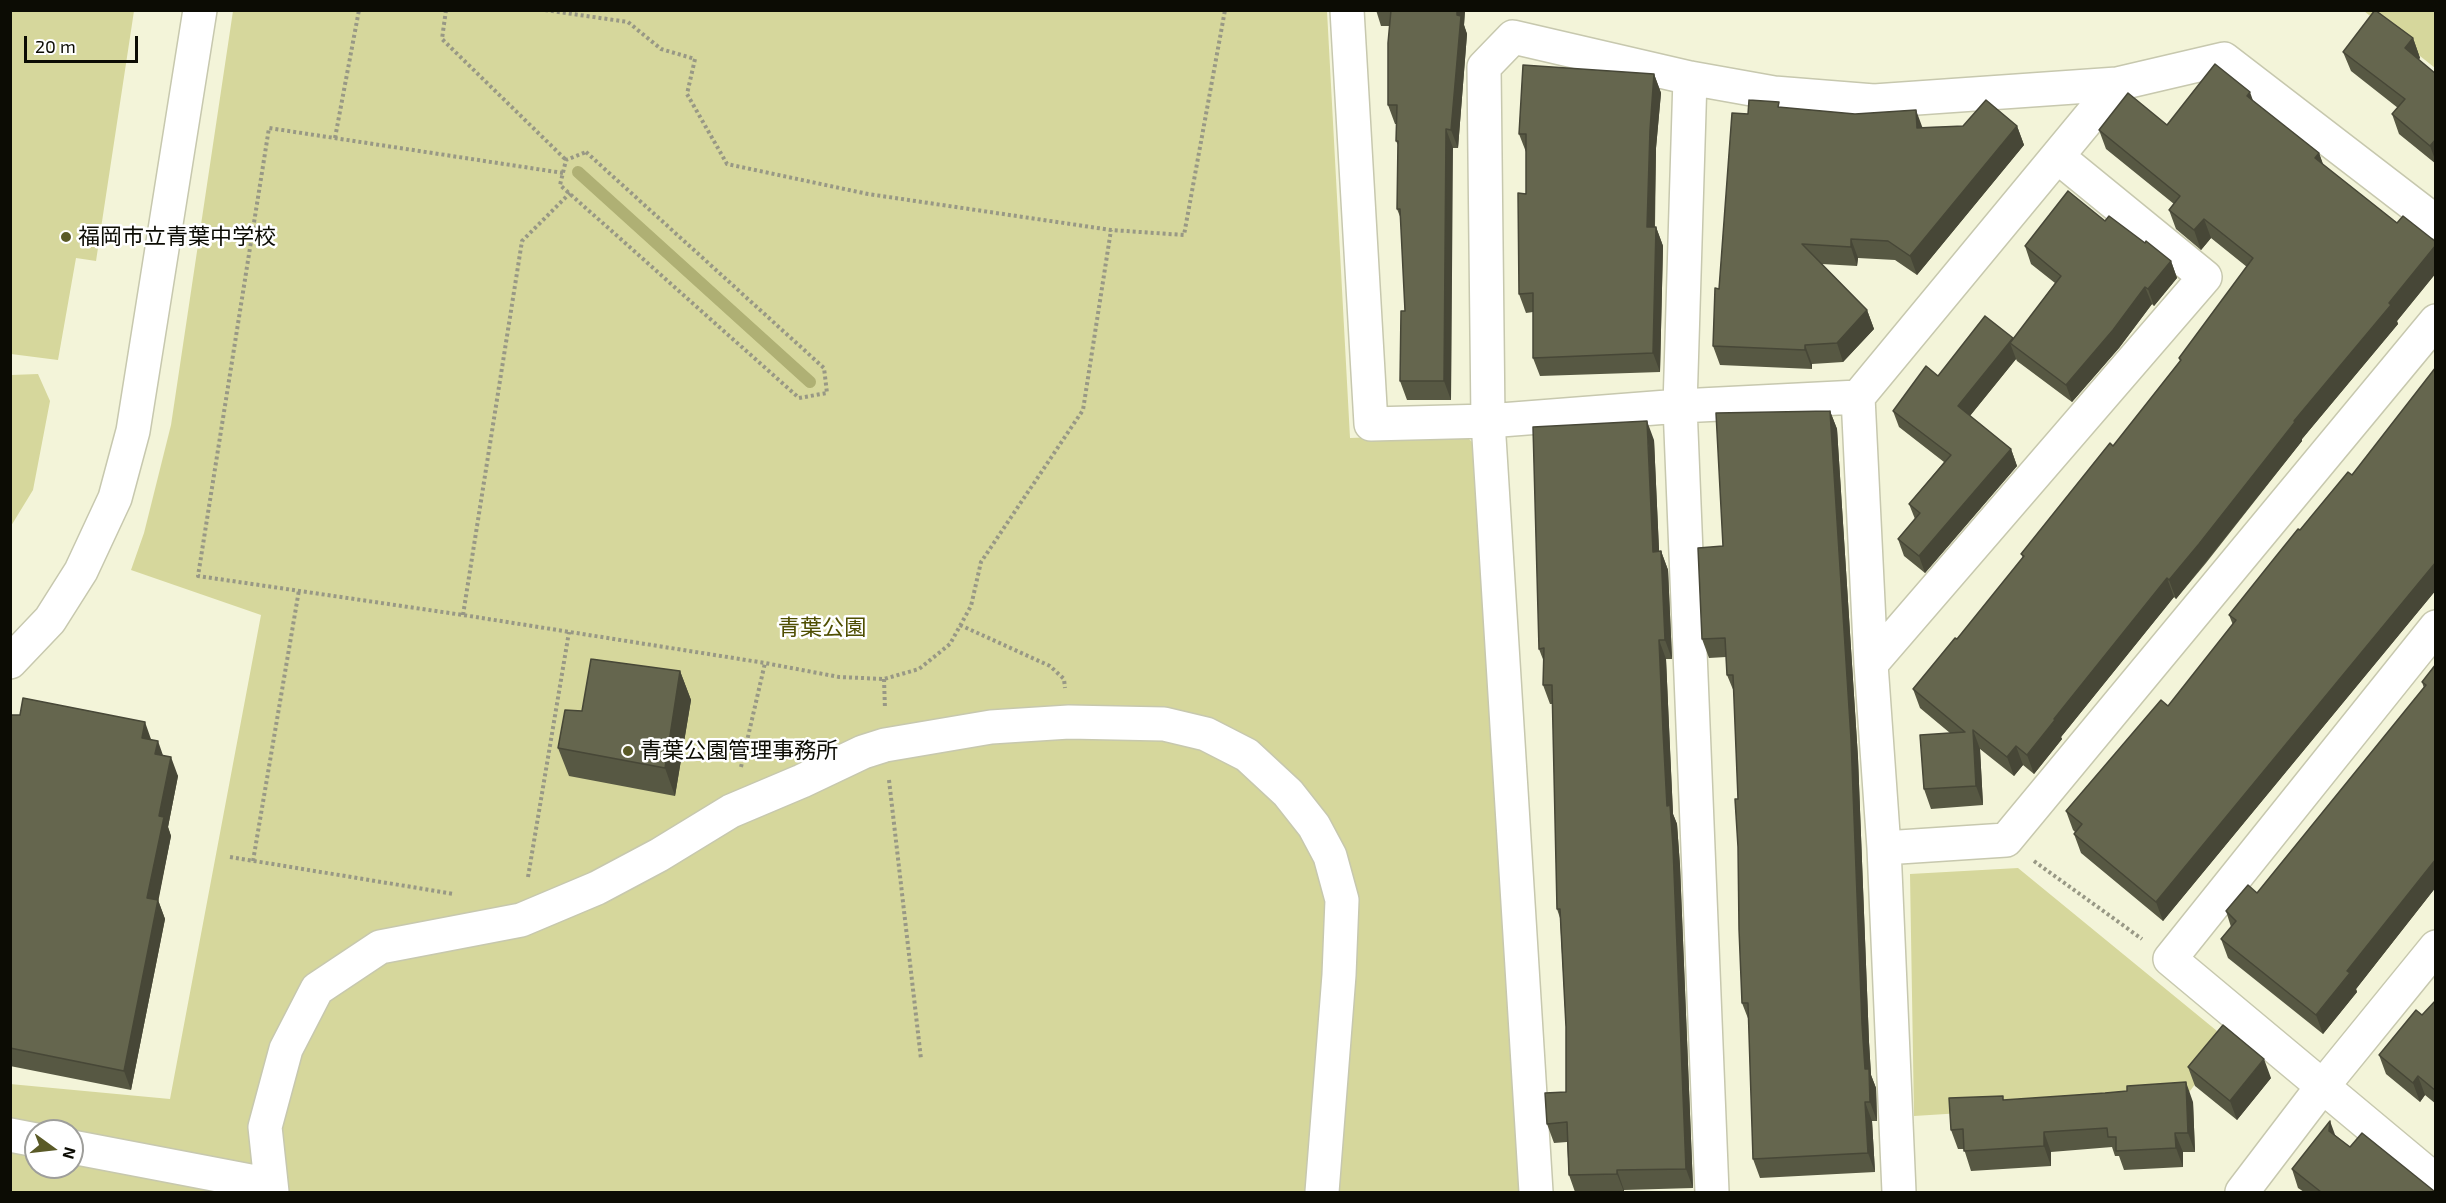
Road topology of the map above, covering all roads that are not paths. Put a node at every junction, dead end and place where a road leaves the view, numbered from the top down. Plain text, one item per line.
1 (200, 10) edge
2 (1347, 10) edge
3 (1690, 78) junction
4 (2117, 84) junction
5 (2058, 157) junction
6 (2436, 222) edge
7 (2436, 321) edge
8 (1858, 397) junction
9 (1680, 406) junction
10 (1488, 421) junction
11 (2436, 627) edge
12 (10, 662) edge
13 (1870, 664) junction
14 (1884, 848) junction
15 (2436, 947) edge
16 (2322, 1087) junction
17 (84, 1150) edge
18 (2436, 1181) edge
19 (272, 1189) edge
20 (1322, 1192) edge
21 (1536, 1192) edge
22 (1712, 1192) edge
23 (1899, 1192) edge
24 (2242, 1192) edge

1 - 12 street
2 - 10 street
3 - 4 street
3 - 9 street
3 - 10 street
4 - 5 street
4 - 6 street
5 - 8 street
5 - 13 street
7 - 14 street
8 - 9 street
8 - 13 street
9 - 10 street
9 - 22 street
10 - 21 street
11 - 16 street
13 - 14 street
14 - 23 street
15 - 16 street
16 - 18 street
16 - 24 street
17 - 19 street
19 - 20 street

